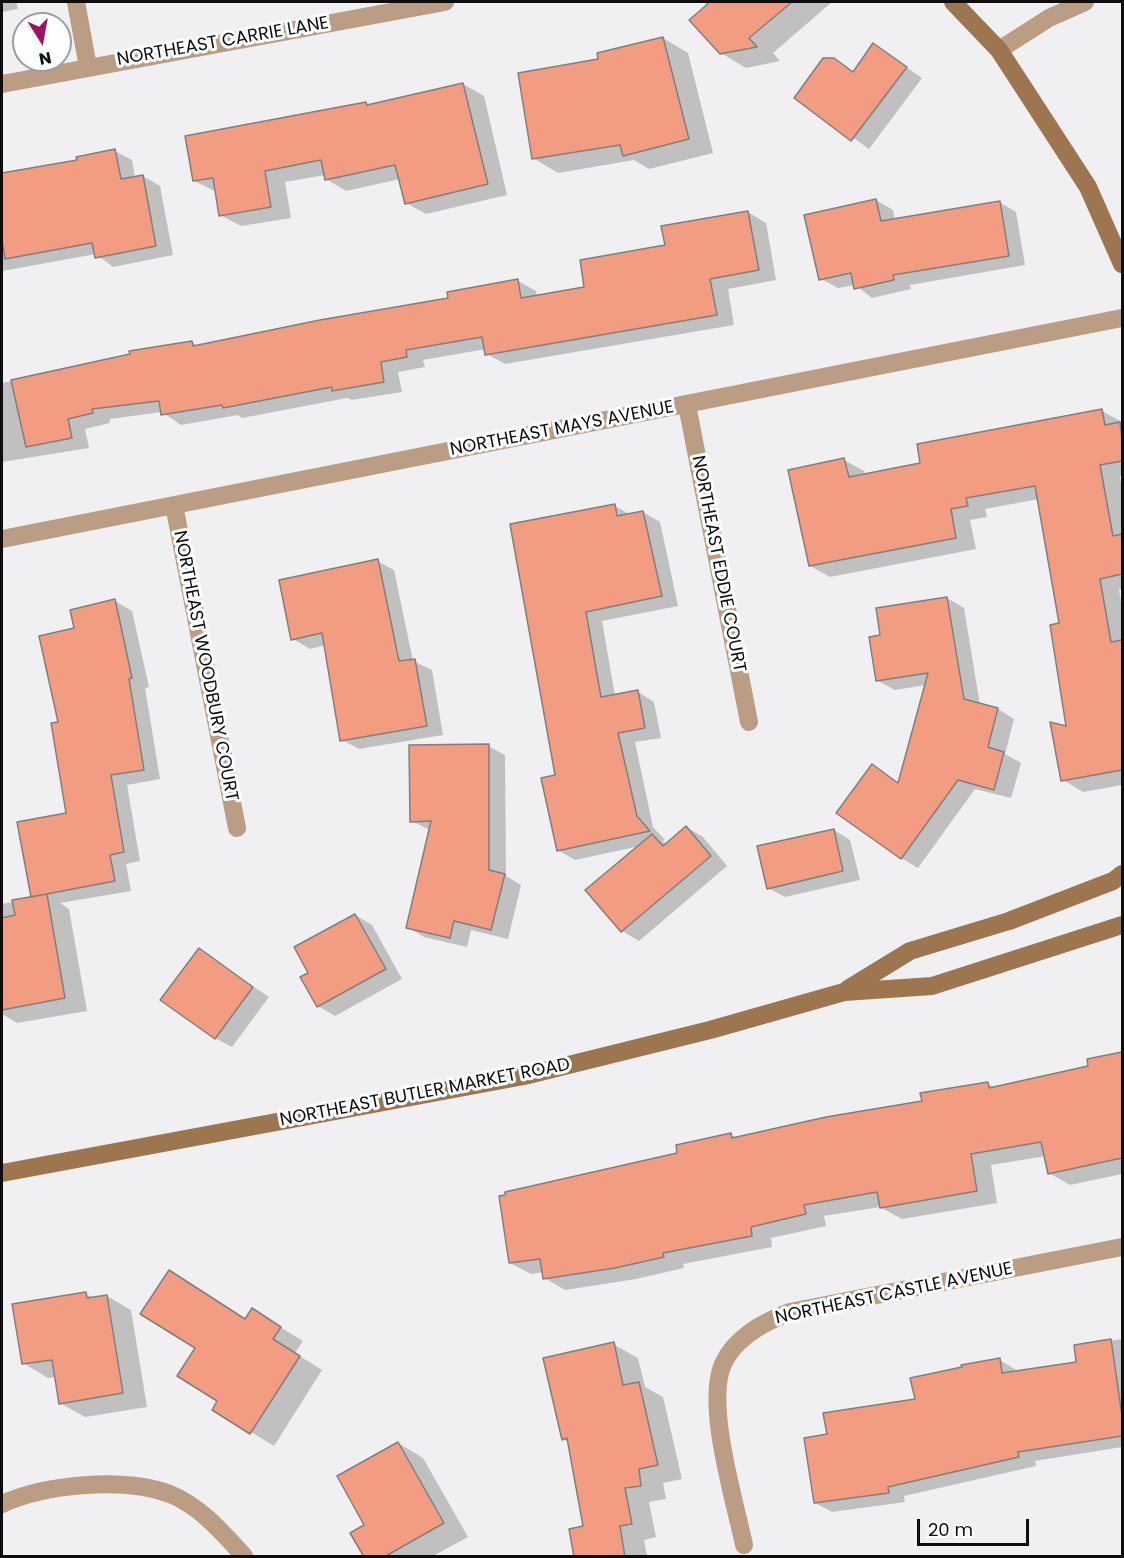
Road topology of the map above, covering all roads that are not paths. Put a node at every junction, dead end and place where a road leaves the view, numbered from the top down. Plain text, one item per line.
1 (76, 2) edge
2 (445, 2) edge
3 (953, 2) edge
4 (1085, 2) edge
5 (999, 50) junction
6 (88, 67) junction
7 (2, 84) edge
8 (1122, 264) edge
9 (1122, 318) edge
10 (687, 405) junction
11 (174, 505) junction
12 (2, 539) edge
13 (750, 722) dead end
14 (237, 828) dead end
15 (1122, 874) edge
16 (1122, 925) edge
17 (844, 992) junction
18 (2, 1173) edge
19 (1122, 1247) edge
20 (2, 1504) edge
21 (744, 1545) dead end
22 (244, 1557) edge

1 - 6 street
2 - 6 street, NORTHEAST CARRIE LANE
3 - 5 main road
4 - 5 street
5 - 8 main road
6 - 7 street, NORTHEAST CARRIE LANE
9 - 10 street, NORTHEAST MAYS AVENUE
10 - 11 street, NORTHEAST MAYS AVENUE
10 - 13 street, NORTHEAST EDDIE COURT
11 - 12 street, NORTHEAST MAYS AVENUE
11 - 14 street, NORTHEAST WOODBURY COURT
15 - 17 main road, NORTHEAST BUTLER MARKET ROAD
16 - 17 main road, NORTHEAST BUTLER MARKET ROAD
17 - 18 main road, NORTHEAST BUTLER MARKET ROAD
19 - 21 street, NORTHEAST CASTLE AVENUE
20 - 22 street

